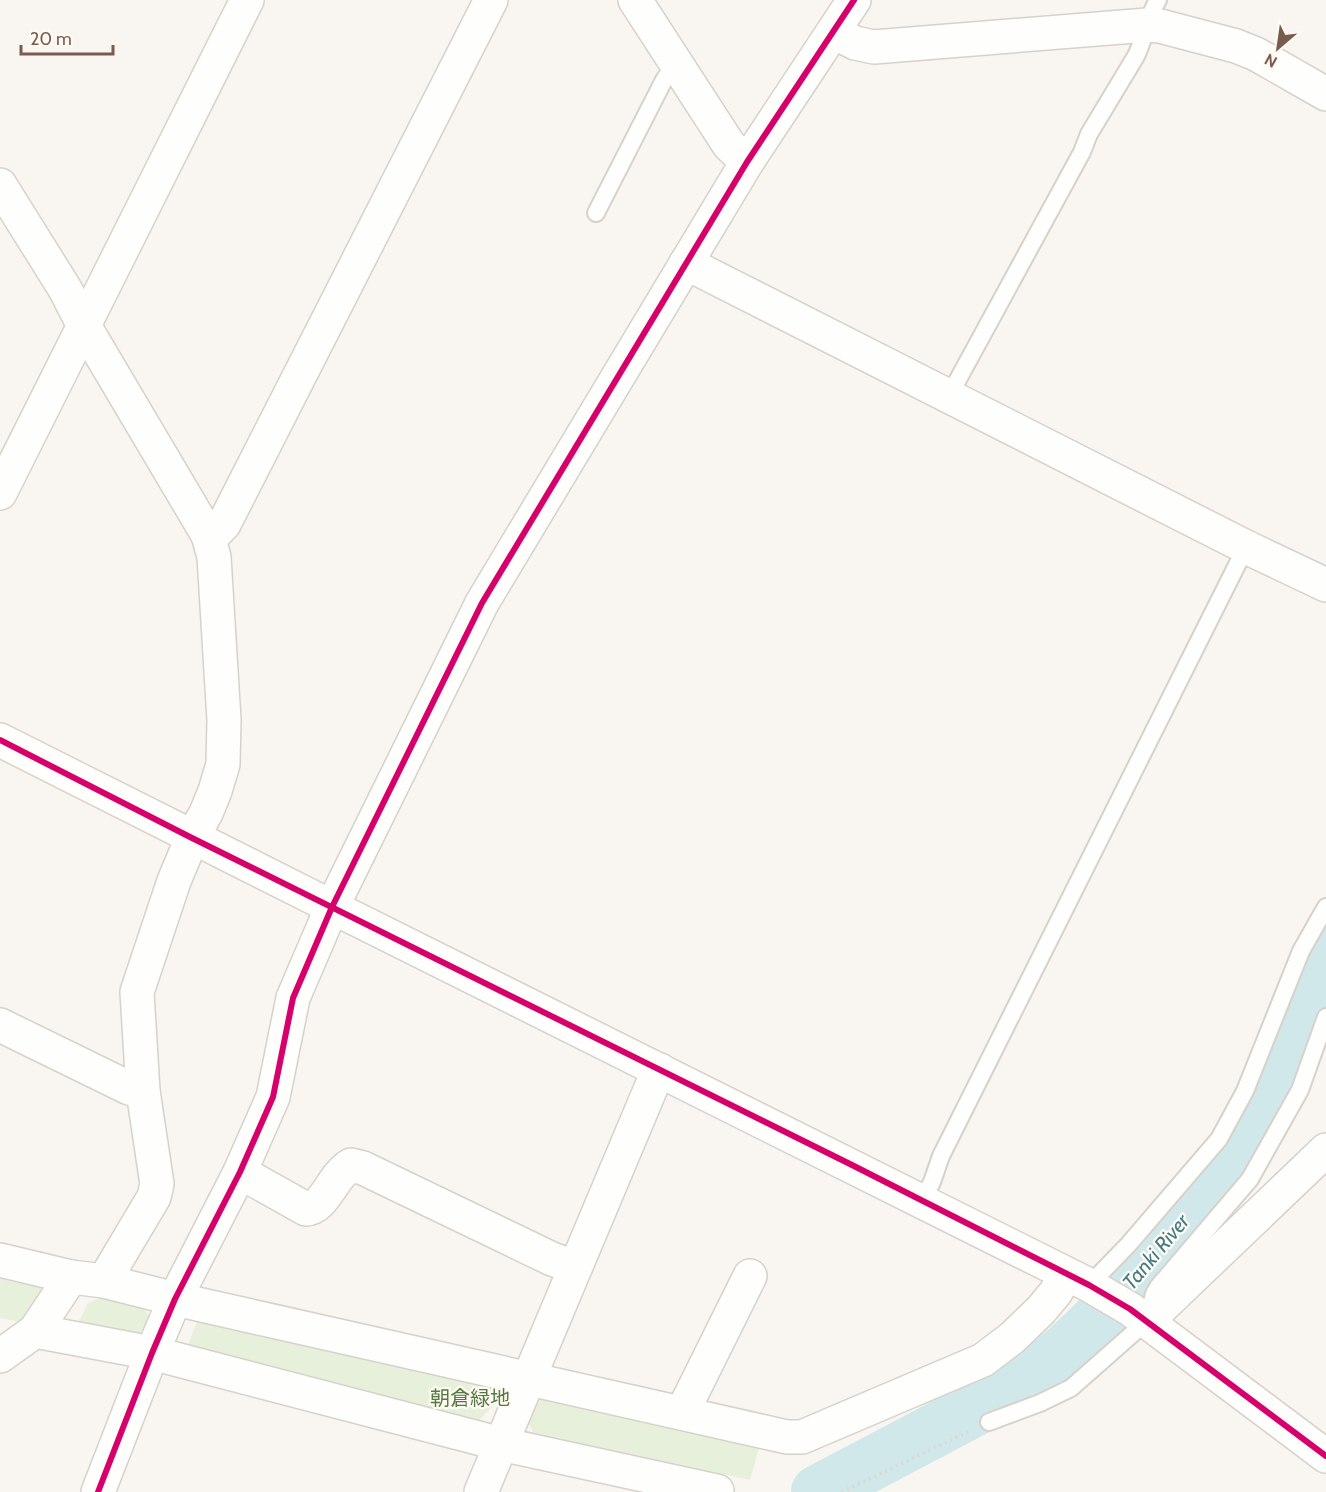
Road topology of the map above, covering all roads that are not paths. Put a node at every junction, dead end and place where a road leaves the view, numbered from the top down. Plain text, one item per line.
1 (247, 0) edge
2 (491, 0) edge
3 (635, 0) edge
4 (854, 0) edge
5 (1153, 13) edge
6 (834, 32) junction
7 (678, 67) junction
8 (1326, 94) edge
9 (747, 162) junction
10 (0, 185) edge
11 (596, 213) dead end
12 (686, 263) junction
13 (83, 324) junction
14 (949, 396) junction
15 (0, 493) edge
16 (208, 535) junction
17 (1246, 547) junction
18 (1326, 585) edge
19 (0, 740) edge
20 (192, 838) junction
21 (1326, 907) edge
22 (332, 908) junction
23 (1326, 1017) edge
24 (0, 1025) edge
25 (660, 1070) junction
26 (142, 1091) junction
27 (1326, 1150) edge
28 (240, 1172) junction
29 (922, 1201) junction
30 (0, 1260) edge
31 (575, 1267) junction
32 (750, 1276) dead end
33 (71, 1277) junction
34 (104, 1281) junction
35 (1084, 1282) junction
36 (175, 1299) junction
37 (1146, 1313) junction
38 (35, 1331) junction
39 (152, 1353) junction
40 (0, 1356) edge
41 (527, 1377) junction
42 (682, 1413) junction
43 (988, 1422) road end
44 (501, 1444) junction
45 (1326, 1456) edge
46 (717, 1491) edge
47 (98, 1492) edge
48 (481, 1492) edge

1 - 13 street
2 - 16 street
3 - 7 street
4 - 6 street
5 - 6 street
5 - 8 street
5 - 14 lane
6 - 9 street
7 - 9 street
7 - 11 lane
9 - 12 street
10 - 13 street
12 - 14 street
12 - 22 street
13 - 15 street
13 - 16 street
14 - 17 street
16 - 20 street
17 - 18 street
17 - 29 lane
19 - 20 street
20 - 22 street
20 - 26 street
21 - 35 lane
22 - 25 street
22 - 28 street
23 - 37 lane
24 - 26 street
25 - 29 street
25 - 31 street
26 - 34 street
27 - 37 street
28 - 31 street
28 - 36 street
29 - 35 street
30 - 33 street
31 - 41 street
32 - 42 street
33 - 34 street
33 - 38 street
34 - 36 street
35 - 37 street
35 - 42 street
36 - 39 street
36 - 41 street
37 - 43 lane
37 - 45 street
38 - 39 street
38 - 40 street
39 - 44 street
39 - 47 street
41 - 42 street
41 - 44 street
44 - 46 street
44 - 48 street

